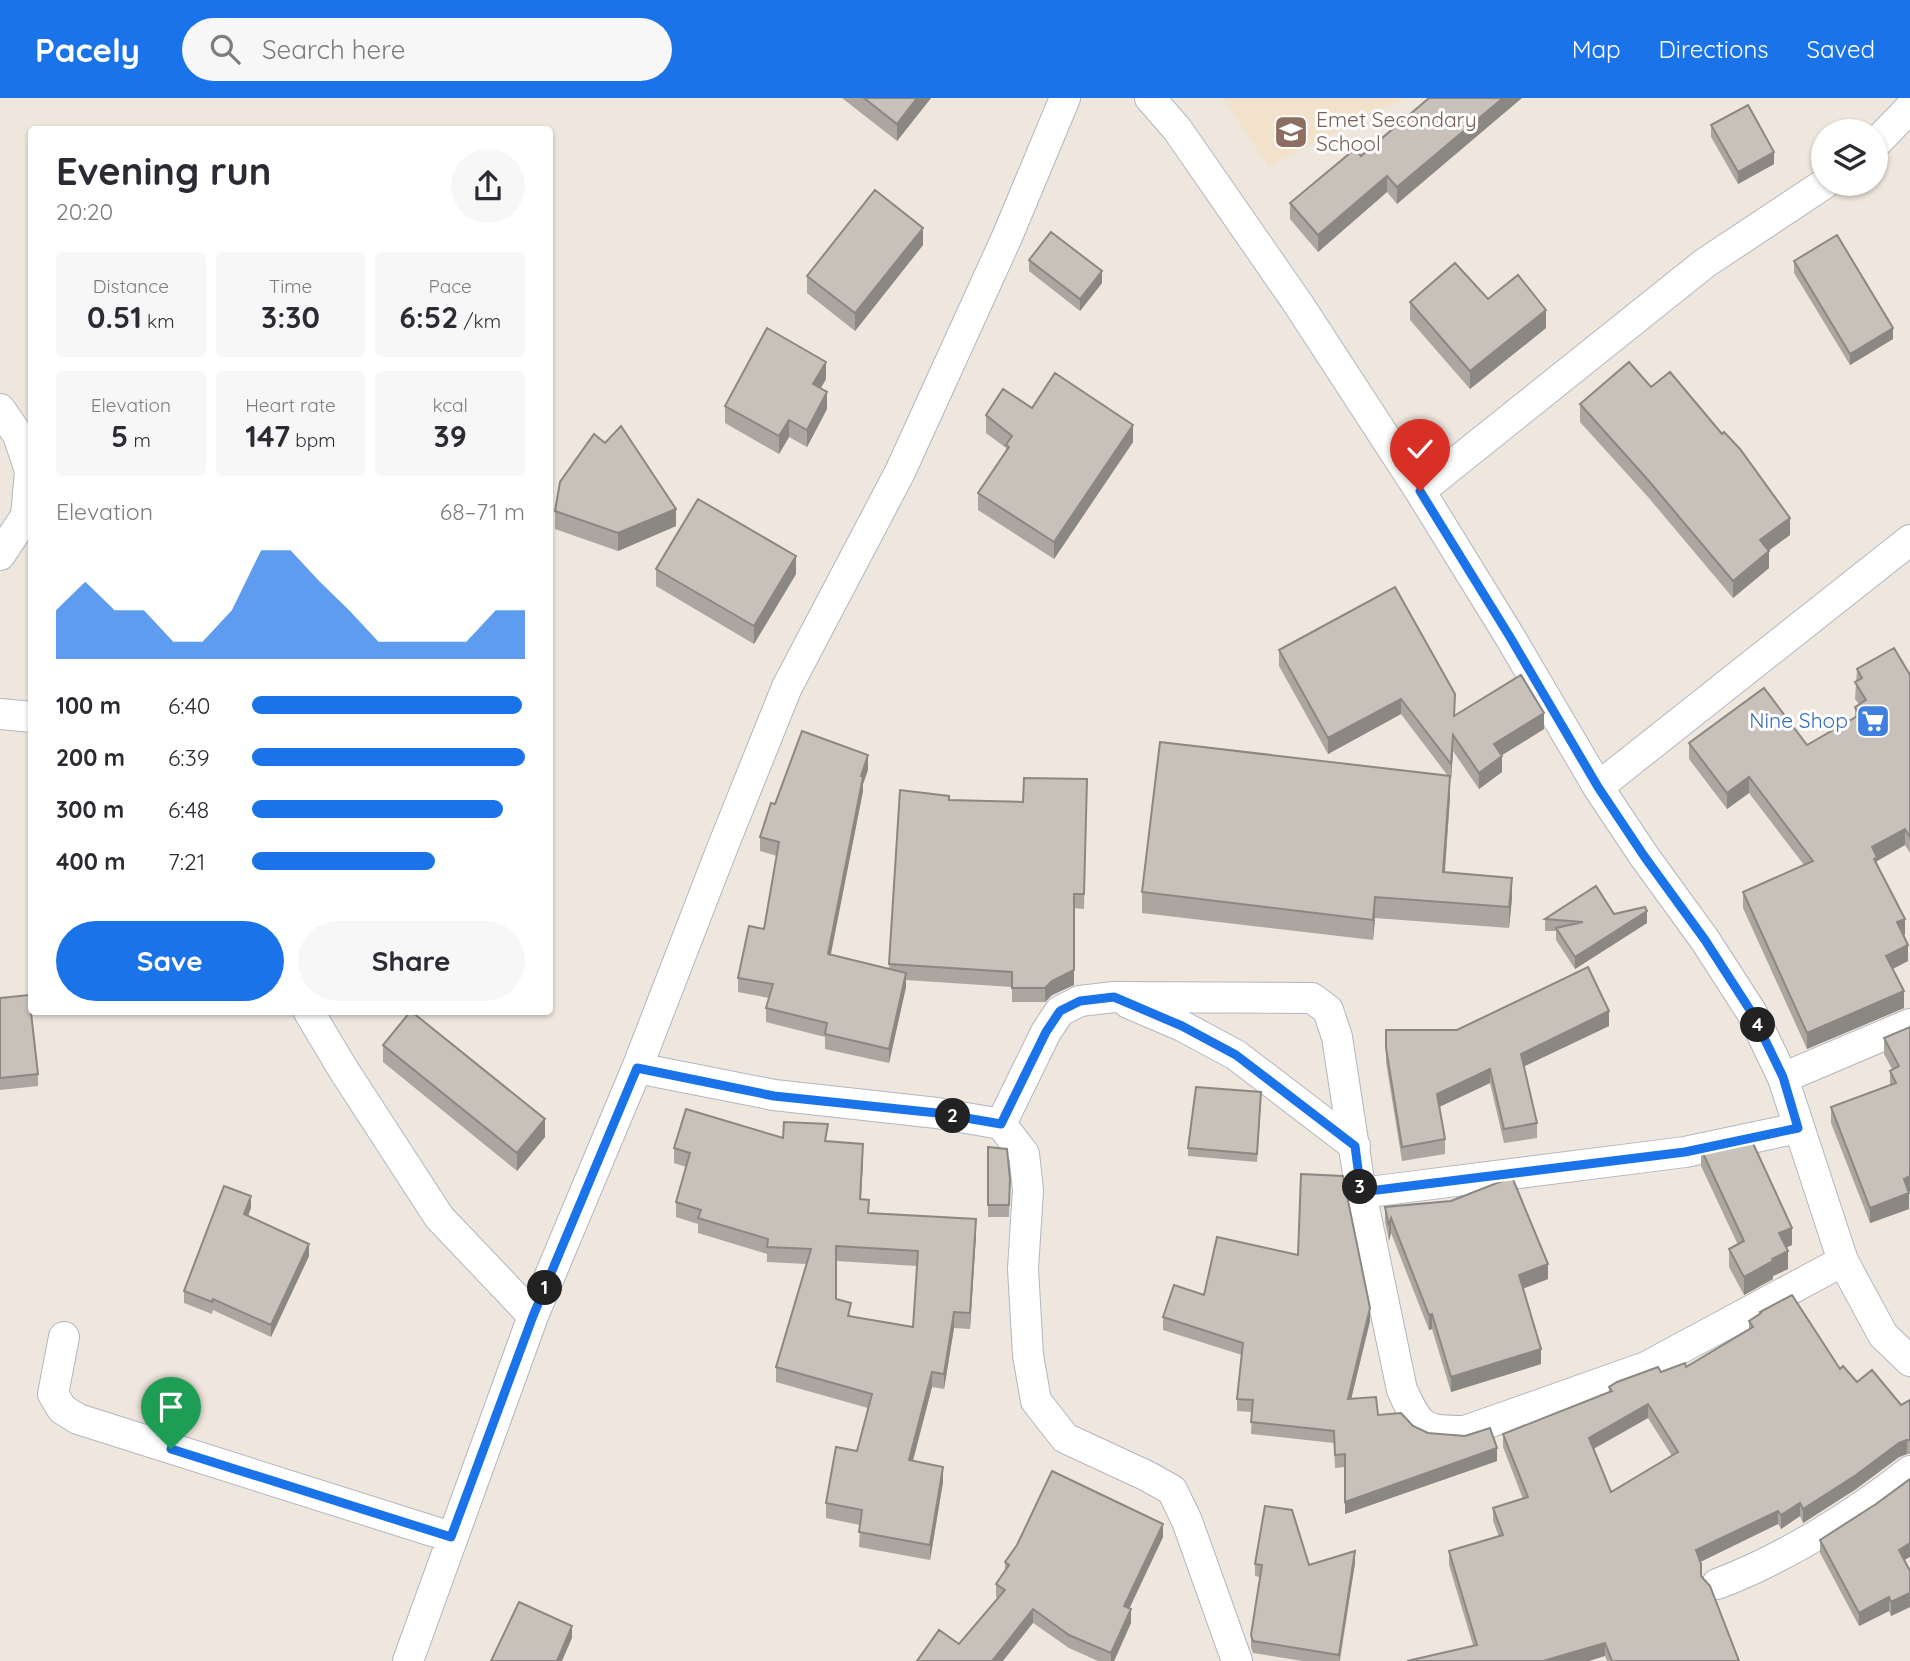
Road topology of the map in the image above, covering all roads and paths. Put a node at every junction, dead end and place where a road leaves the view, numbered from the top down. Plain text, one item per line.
1 (1065, 98) edge
2 (1150, 98) edge
3 (1910, 108) edge
4 (1888, 131) edge
5 (1811, 193) edge
6 (0, 409) edge
7 (28, 465) edge
8 (1420, 491) junction
9 (28, 494) edge
10 (1910, 540) edge
11 (0, 555) edge
12 (0, 714) edge
13 (28, 717) edge
14 (1598, 787) junction
15 (1114, 997) junction
16 (311, 1015) edge
17 (1910, 1024) edge
18 (637, 1068) junction
19 (1783, 1077) junction
20 (1001, 1124) junction
21 (1798, 1128) junction
22 (1355, 1146) junction
23 (1361, 1192) junction
24 (1843, 1261) junction
25 (533, 1316) junction
26 (64, 1337) dead end
27 (1910, 1361) edge
28 (1910, 1471) edge
29 (451, 1537) junction
30 (1717, 1584) dead end
31 (408, 1661) edge
32 (1237, 1661) edge

1 - 18 street
2 - 8 street
3 - 4 street
5 - 8 street
6 - 7 street
8 - 14 street
9 - 11 street
10 - 14 street
12 - 13 street
14 - 19 street
15 - 20 street
15 - 22 street
15 - 22 street
16 - 25 street
17 - 19 street
18 - 20 street
18 - 25 street
19 - 21 street
20 - 32 street
21 - 23 street
21 - 24 street
22 - 23 street
23 - 24 street
24 - 27 street
25 - 29 street
26 - 29 street
28 - 30 street
29 - 31 street

